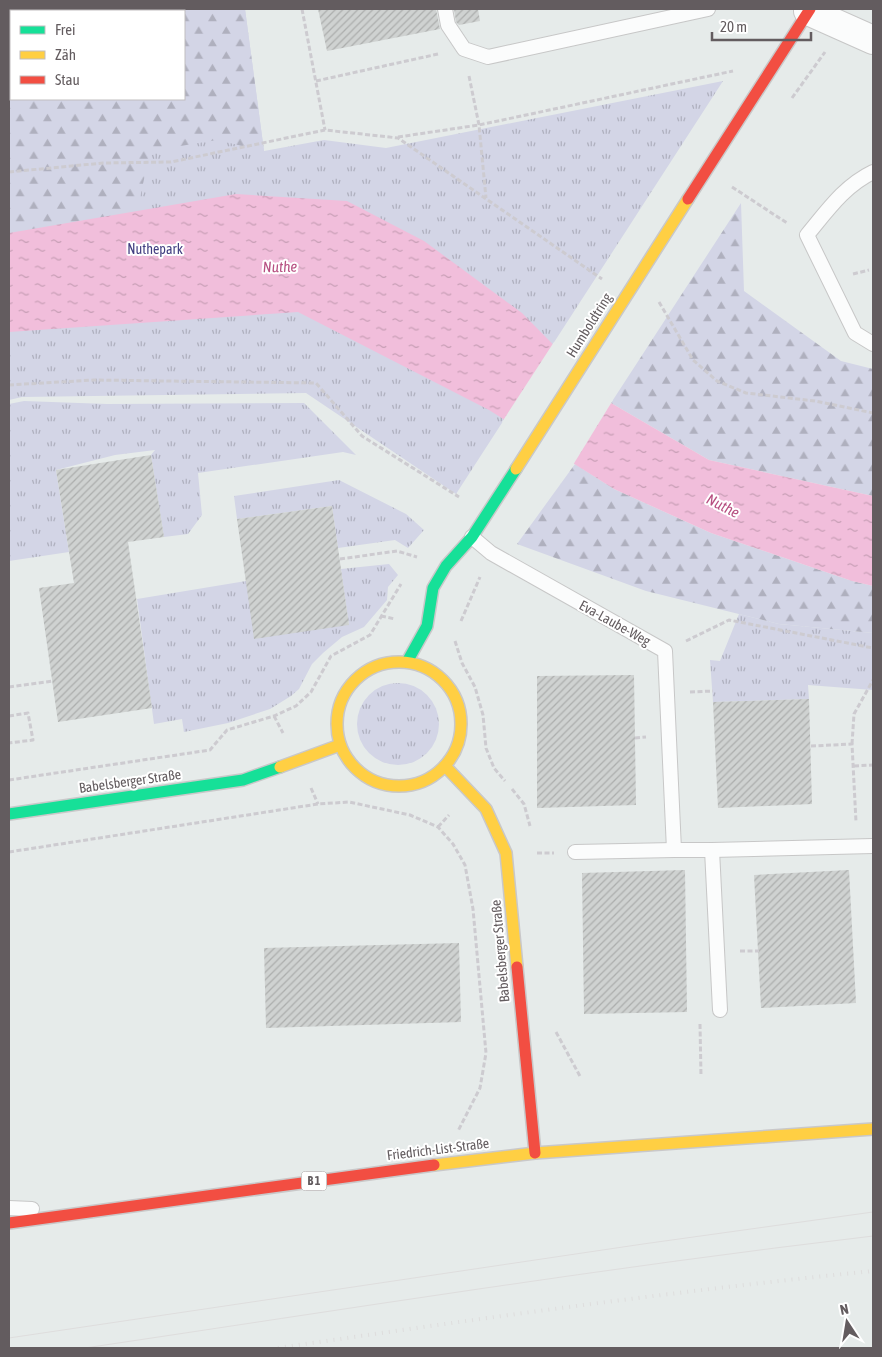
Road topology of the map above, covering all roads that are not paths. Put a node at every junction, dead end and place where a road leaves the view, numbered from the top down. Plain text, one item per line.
1 (445, 9) edge
2 (708, 9) edge
3 (809, 10) edge
4 (873, 40) edge
5 (873, 172) edge
6 (873, 344) edge
7 (472, 537) junction
8 (407, 662) junction
9 (340, 745) junction
10 (446, 766) junction
11 (9, 814) edge
12 (873, 846) edge
13 (674, 850) junction
14 (712, 850) junction
15 (576, 852) dead end
16 (720, 1010) road end
17 (873, 1129) edge
18 (535, 1153) junction
19 (9, 1208) edge
20 (93, 1211) junction
21 (9, 1223) edge

1 - 2 lane
3 - 4 street
3 - 7 street, Humboldtring
5 - 6 lane
7 - 8 street, Humboldtring
7 - 13 lane, Eva-Laube-Weg
8 - 9 street
8 - 10 street
9 - 10 street
9 - 11 street, Babelsberger Straße
10 - 18 street, Babelsberger Straße
12 - 14 lane
13 - 14 lane
13 - 15 lane
14 - 16 lane
17 - 18 street, Friedrich-List-Straße / B 1
18 - 20 street, Friedrich-List-Straße / B 1
19 - 20 lane
20 - 21 street, Friedrich-List-Straße / B 1

